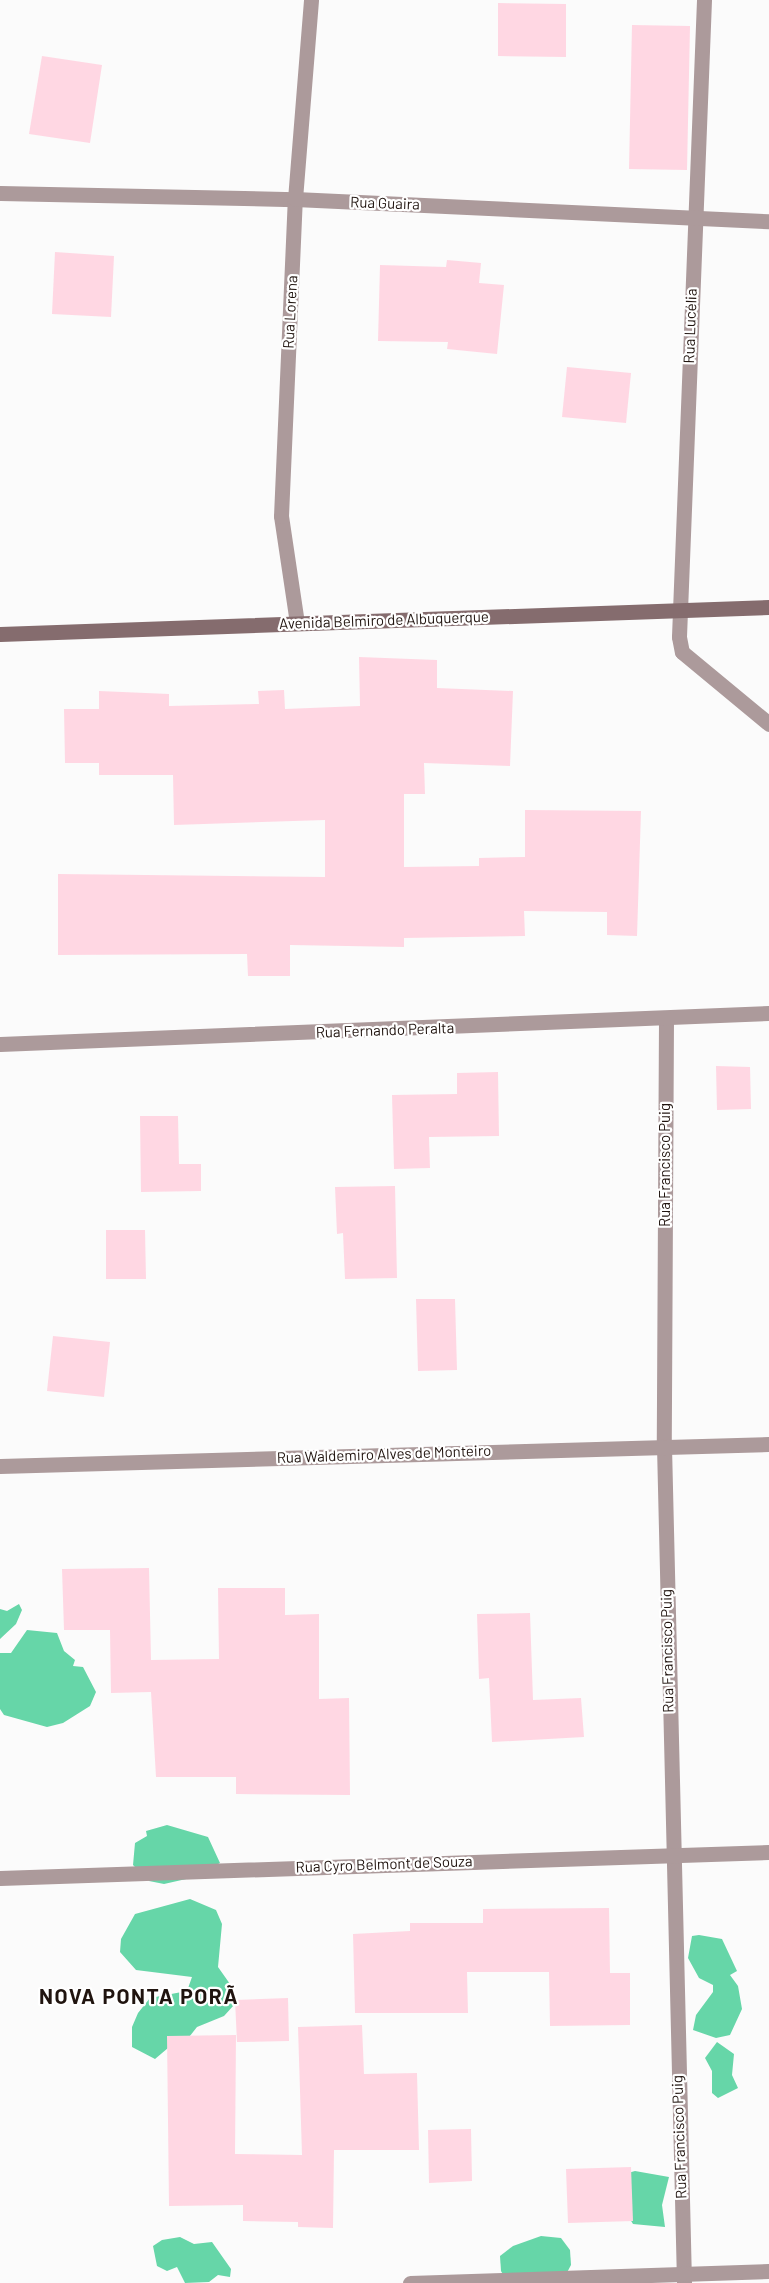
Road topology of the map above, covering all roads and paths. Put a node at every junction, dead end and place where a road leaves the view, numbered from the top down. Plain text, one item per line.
1 (310, 0) edge
2 (704, 0) edge
3 (0, 193) edge
4 (296, 199) junction
5 (694, 216) junction
6 (769, 221) edge
7 (769, 608) edge
8 (679, 610) junction
9 (297, 623) junction
10 (0, 634) edge
11 (769, 724) edge
12 (769, 1013) edge
13 (666, 1019) junction
14 (0, 1044) edge
15 (769, 1444) edge
16 (664, 1446) junction
17 (0, 1466) edge
18 (769, 1852) edge
19 (670, 1853) junction
20 (0, 1878) edge
21 (769, 2271) edge
22 (683, 2279) edge
23 (410, 2283) edge

1 - 4 street, Rua Lorena
2 - 5 street, Rua Lucélia
3 - 4 street, Rua Guaira
4 - 5 street, Rua Guaira
4 - 9 street, Rua Lorena
5 - 6 street, Rua Guaira
5 - 8 street, Rua Lucélia
7 - 8 main road, Avenida Belmiro de Albuquerque
8 - 9 main road, Avenida Belmiro de Albuquerque
8 - 11 street, Rua Lucélia
9 - 10 main road, Avenida Belmiro de Albuquerque
12 - 13 street, Rua Fernando Peralta
13 - 14 street, Rua Fernando Peralta
13 - 16 street, Rua Francisco Puig
15 - 16 street, Rua Waldemiro Alves de Monteiro
16 - 17 street, Rua Waldemiro Alves de Monteiro
16 - 19 street, Rua Francisco Puig
18 - 19 street, Rua Cyro Belmont de Souza
19 - 20 street, Rua Cyro Belmont de Souza
19 - 22 street, Rua Francisco Puig
21 - 22 street
22 - 23 street

